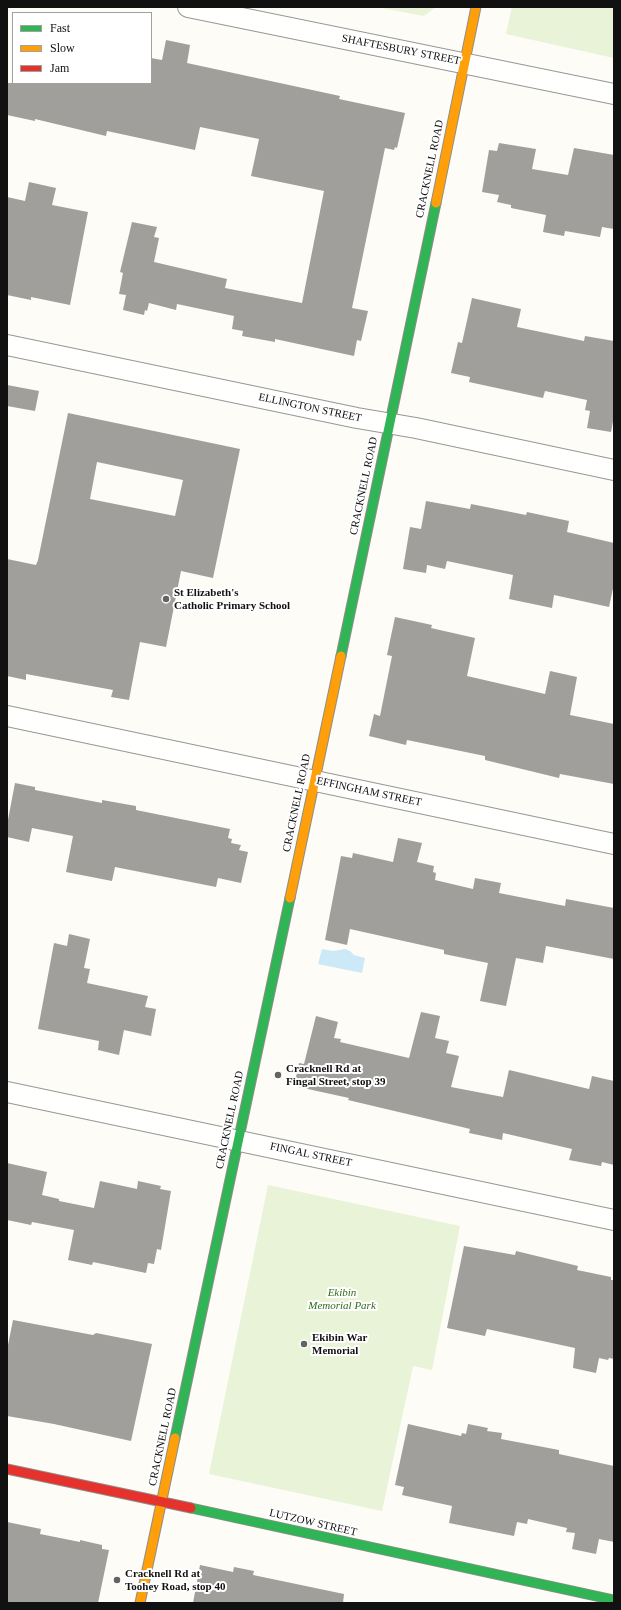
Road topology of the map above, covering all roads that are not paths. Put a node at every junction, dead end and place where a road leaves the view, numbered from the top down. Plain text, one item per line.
1 (188, 7) edge
2 (476, 7) edge
3 (465, 62) junction
4 (614, 94) edge
5 (7, 345) edge
6 (390, 424) junction
7 (614, 470) edge
8 (7, 716) edge
9 (314, 780) junction
10 (614, 844) edge
11 (7, 1092) edge
12 (238, 1140) junction
13 (614, 1220) edge
14 (7, 1469) edge
15 (162, 1501) junction
16 (614, 1600) edge
17 (140, 1603) edge

1 - 3 street, SHAFTESBURY STREET
2 - 3 street, CRACKNELL ROAD
3 - 4 street, SHAFTESBURY STREET
3 - 6 street, CRACKNELL ROAD
5 - 6 street, ELLINGTON STREET
6 - 7 street, ELLINGTON STREET
6 - 9 street, CRACKNELL ROAD
8 - 9 street, EFFINGHAM STREET
9 - 10 street, EFFINGHAM STREET
9 - 12 street, CRACKNELL ROAD
11 - 12 street, FINGAL STREET
12 - 13 street, FINGAL STREET
12 - 15 street, CRACKNELL ROAD
14 - 15 street, LUTZOW STREET
15 - 16 street, LUTZOW STREET
15 - 17 street, CRACKNELL ROAD

